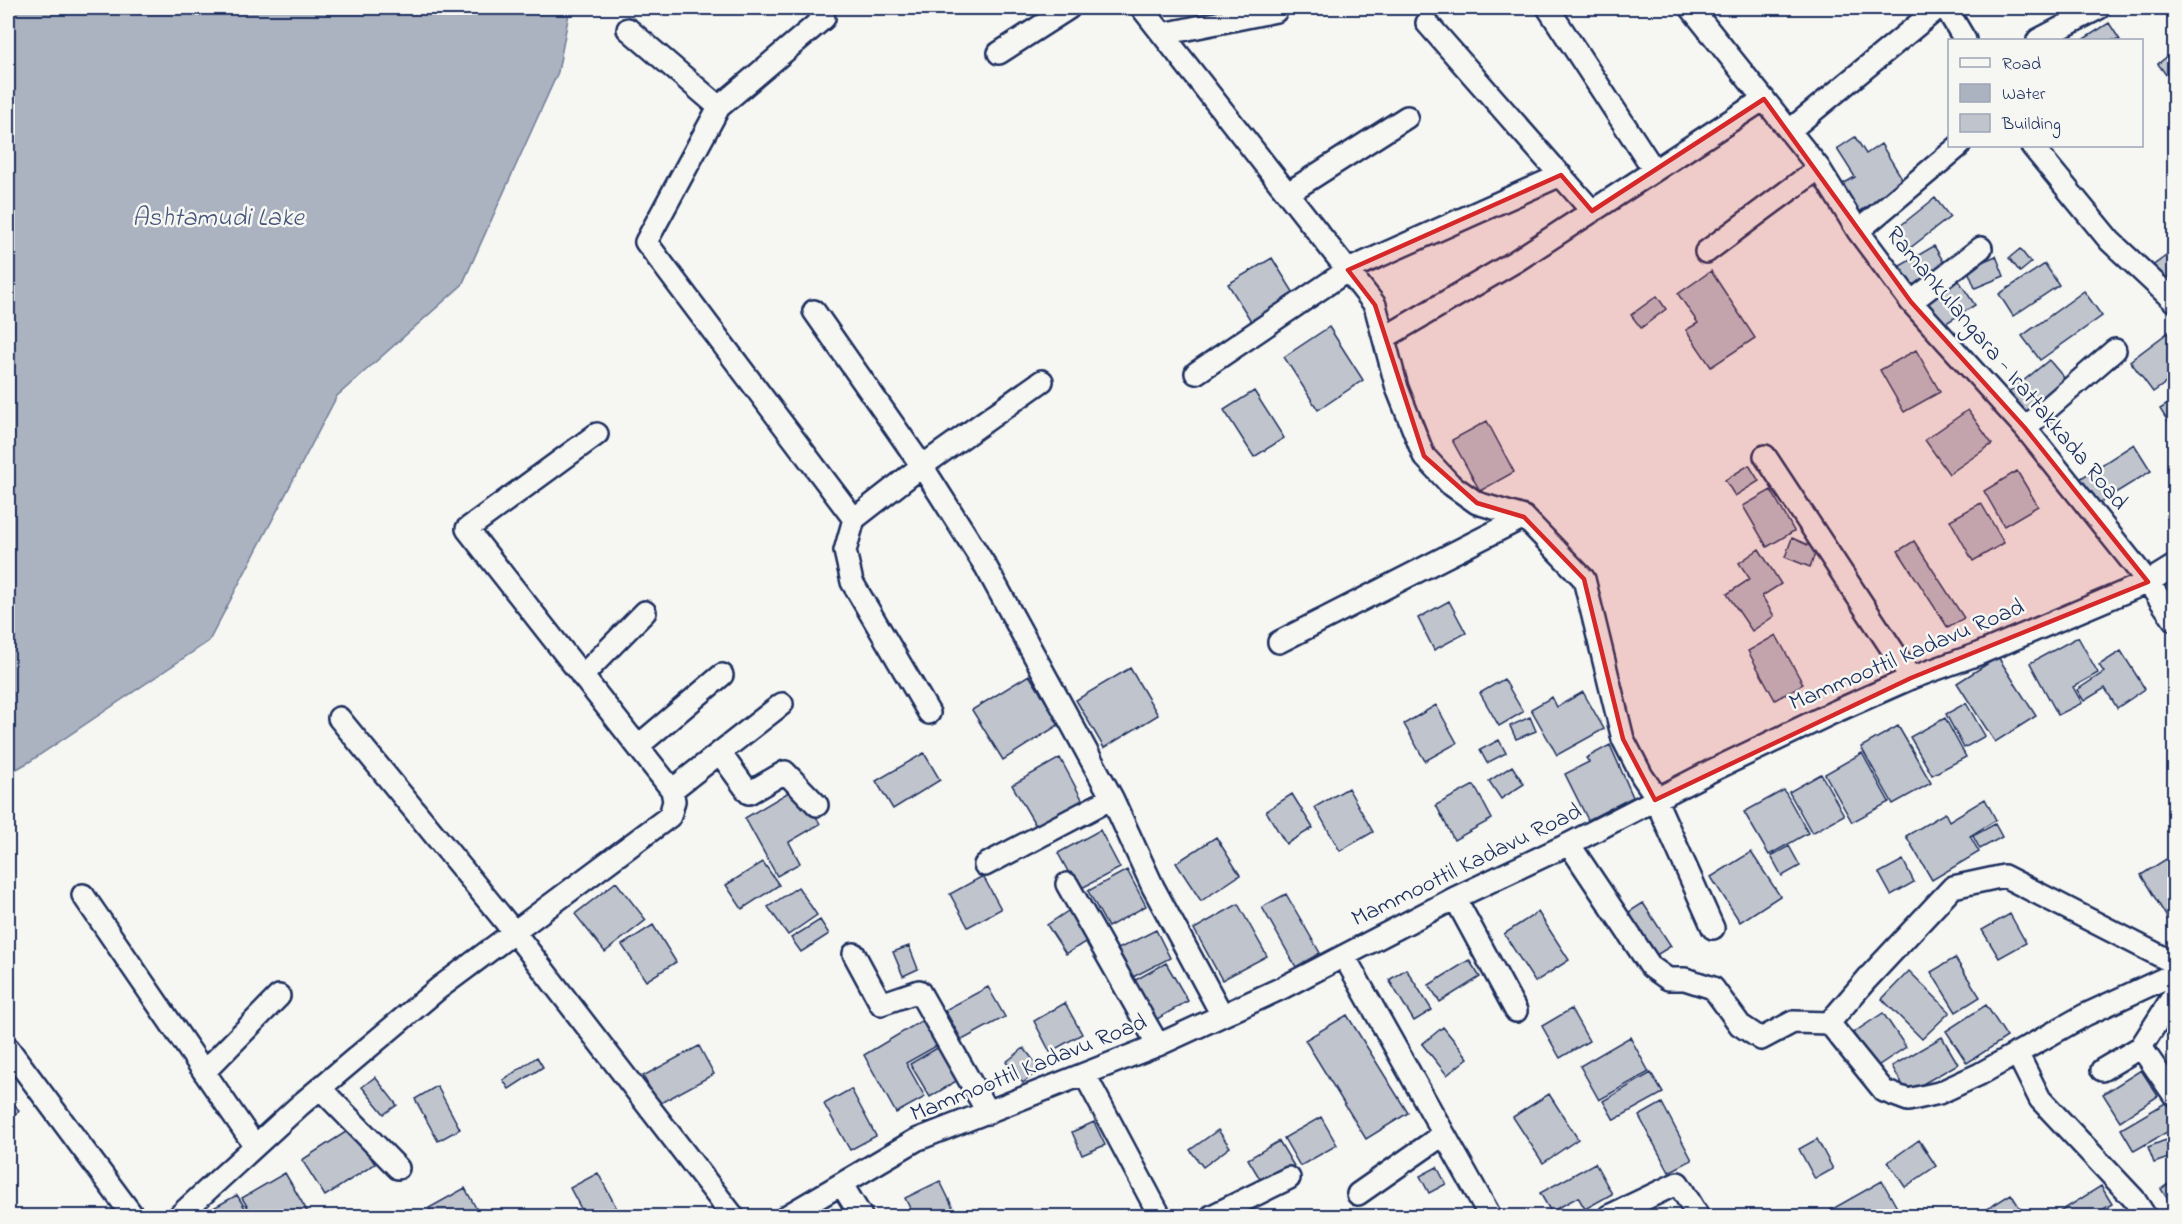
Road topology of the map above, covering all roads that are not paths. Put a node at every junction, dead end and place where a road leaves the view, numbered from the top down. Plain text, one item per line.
1 (1069, 8) edge
2 (1142, 8) edge
3 (1548, 8) edge
4 (1691, 8) edge
5 (1938, 8) edge
6 (1946, 8) edge
7 (2099, 8) edge
8 (1276, 11) dead end
9 (1224, 14) edge
10 (824, 18) dead end
11 (1427, 23) dead end
12 (627, 29) dead end
13 (1163, 34) junction
14 (1964, 39) edge
15 (2040, 39) edge
16 (999, 53) dead end
17 (1764, 99) junction
18 (719, 107) junction
19 (1407, 117) dead end
20 (1789, 131) junction
21 (1958, 147) edge
22 (2033, 147) edge
23 (1819, 168) junction
24 (1654, 170) junction
25 (1561, 175) junction
26 (1287, 193) junction
27 (1592, 211) junction
28 (1858, 231) junction
29 (1981, 248) dead end
30 (1706, 252) dead end
31 (1348, 270) junction
32 (2175, 301) edge
33 (1911, 302) junction
34 (814, 311) dead end
35 (1384, 338) junction
36 (2115, 350) dead end
37 (1196, 373) dead end
38 (1042, 381) dead end
39 (2025, 428) junction
40 (597, 434) dead end
41 (1765, 456) dead end
42 (922, 466) junction
43 (1524, 517) junction
44 (854, 519) junction
45 (2175, 566) edge
46 (2148, 582) junction
47 (645, 612) dead end
48 (2175, 620) edge
49 (1280, 642) dead end
50 (582, 675) junction
51 (722, 675) dead end
52 (1911, 678) junction
53 (782, 704) dead end
54 (929, 713) dead end
55 (339, 718) dead end
56 (638, 746) junction
57 (720, 753) junction
58 (672, 790) junction
59 (1112, 798) junction
60 (1655, 800) junction
61 (817, 805) dead end
62 (1569, 844) junction
63 (985, 865) dead end
64 (1067, 884) dead end
65 (83, 895) dead end
66 (1455, 898) junction
67 (1713, 928) dead end
68 (514, 932) junction
69 (854, 954) dead end
70 (1344, 956) junction
71 (2175, 963) edge
72 (2175, 974) edge
73 (2175, 995) edge
74 (279, 996) dead end
75 (1516, 1011) dead end
76 (1222, 1016) junction
77 (1830, 1023) junction
78 (1158, 1045) junction
79 (2141, 1047) junction
80 (8, 1048) edge
81 (2017, 1053) junction
82 (2102, 1070) dead end
83 (204, 1072) junction
84 (1085, 1075) junction
85 (320, 1088) junction
86 (2175, 1095) edge
87 (988, 1113) junction
88 (1444, 1134) junction
89 (255, 1146) junction
90 (398, 1168) dead end
91 (1289, 1178) dead end
92 (842, 1185) junction
93 (1358, 1194) dead end
94 (133, 1216) edge
95 (179, 1216) edge
96 (733, 1216) edge
97 (787, 1216) edge
98 (861, 1216) edge
99 (1160, 1216) edge
100 (1212, 1216) edge
101 (1490, 1216) edge
102 (1610, 1216) edge
103 (1698, 1216) edge
104 (2145, 1216) edge

1 - 16 street
2 - 13 street
3 - 24 street
4 - 17 street, Ramankulangara - Irattakkada Road
5 - 20 street
6 - 14 street
7 - 15 street
8 - 9 street
9 - 13 street
10 - 18 street
11 - 25 street
12 - 18 street
13 - 26 street
17 - 20 street, Ramankulangara - Irattakkada Road
17 - 24 street
18 - 44 street
19 - 26 street
20 - 23 street, Ramankulangara - Irattakkada Road
21 - 28 street
22 - 32 street
23 - 28 street, Ramankulangara - Irattakkada Road
23 - 30 street
24 - 27 street
25 - 27 street
25 - 31 street
26 - 31 street
27 - 35 street
28 - 33 street, Ramankulangara - Irattakkada Road
29 - 33 street
31 - 35 street
31 - 37 street
33 - 39 street, Ramankulangara - Irattakkada Road
34 - 42 street
35 - 43 street
36 - 39 street
38 - 42 street
39 - 46 street, Ramankulangara - Irattakkada Road
40 - 50 street
41 - 52 street
42 - 44 street
42 - 59 street
43 - 49 street
43 - 60 street
44 - 54 street
45 - 46 street, Mammoottil Kadavu Road
46 - 48 street, Ramankulangara - Irattakkada Road
46 - 52 street, Mammoottil Kadavu Road
47 - 50 street
50 - 56 street
51 - 56 street
52 - 60 street, Mammoottil Kadavu Road
53 - 57 street
55 - 68 street
56 - 58 street
57 - 58 street
57 - 61 street
58 - 68 street
59 - 63 street
59 - 76 street
60 - 62 street, Mammoottil Kadavu Road
60 - 67 street
62 - 66 street, Mammoottil Kadavu Road
62 - 77 street
64 - 78 street
65 - 83 street
66 - 70 street, Mammoottil Kadavu Road
66 - 75 street
68 - 85 street
68 - 96 street
69 - 87 street
70 - 76 street, Mammoottil Kadavu Road
70 - 88 street
71 - 77 street
72 - 81 street
73 - 79 street
74 - 83 street
76 - 78 street, Mammoottil Kadavu Road
77 - 81 street
78 - 84 street, Mammoottil Kadavu Road
79 - 82 street
79 - 86 street
80 - 94 street
81 - 104 street
83 - 89 street
84 - 87 street, Mammoottil Kadavu Road
84 - 99 street
85 - 89 street
85 - 90 street
87 - 92 street, Mammoottil Kadavu Road
88 - 93 street
88 - 101 street
89 - 95 street
91 - 100 street
92 - 97 street, Mammoottil Kadavu Road
92 - 98 street
102 - 103 street

